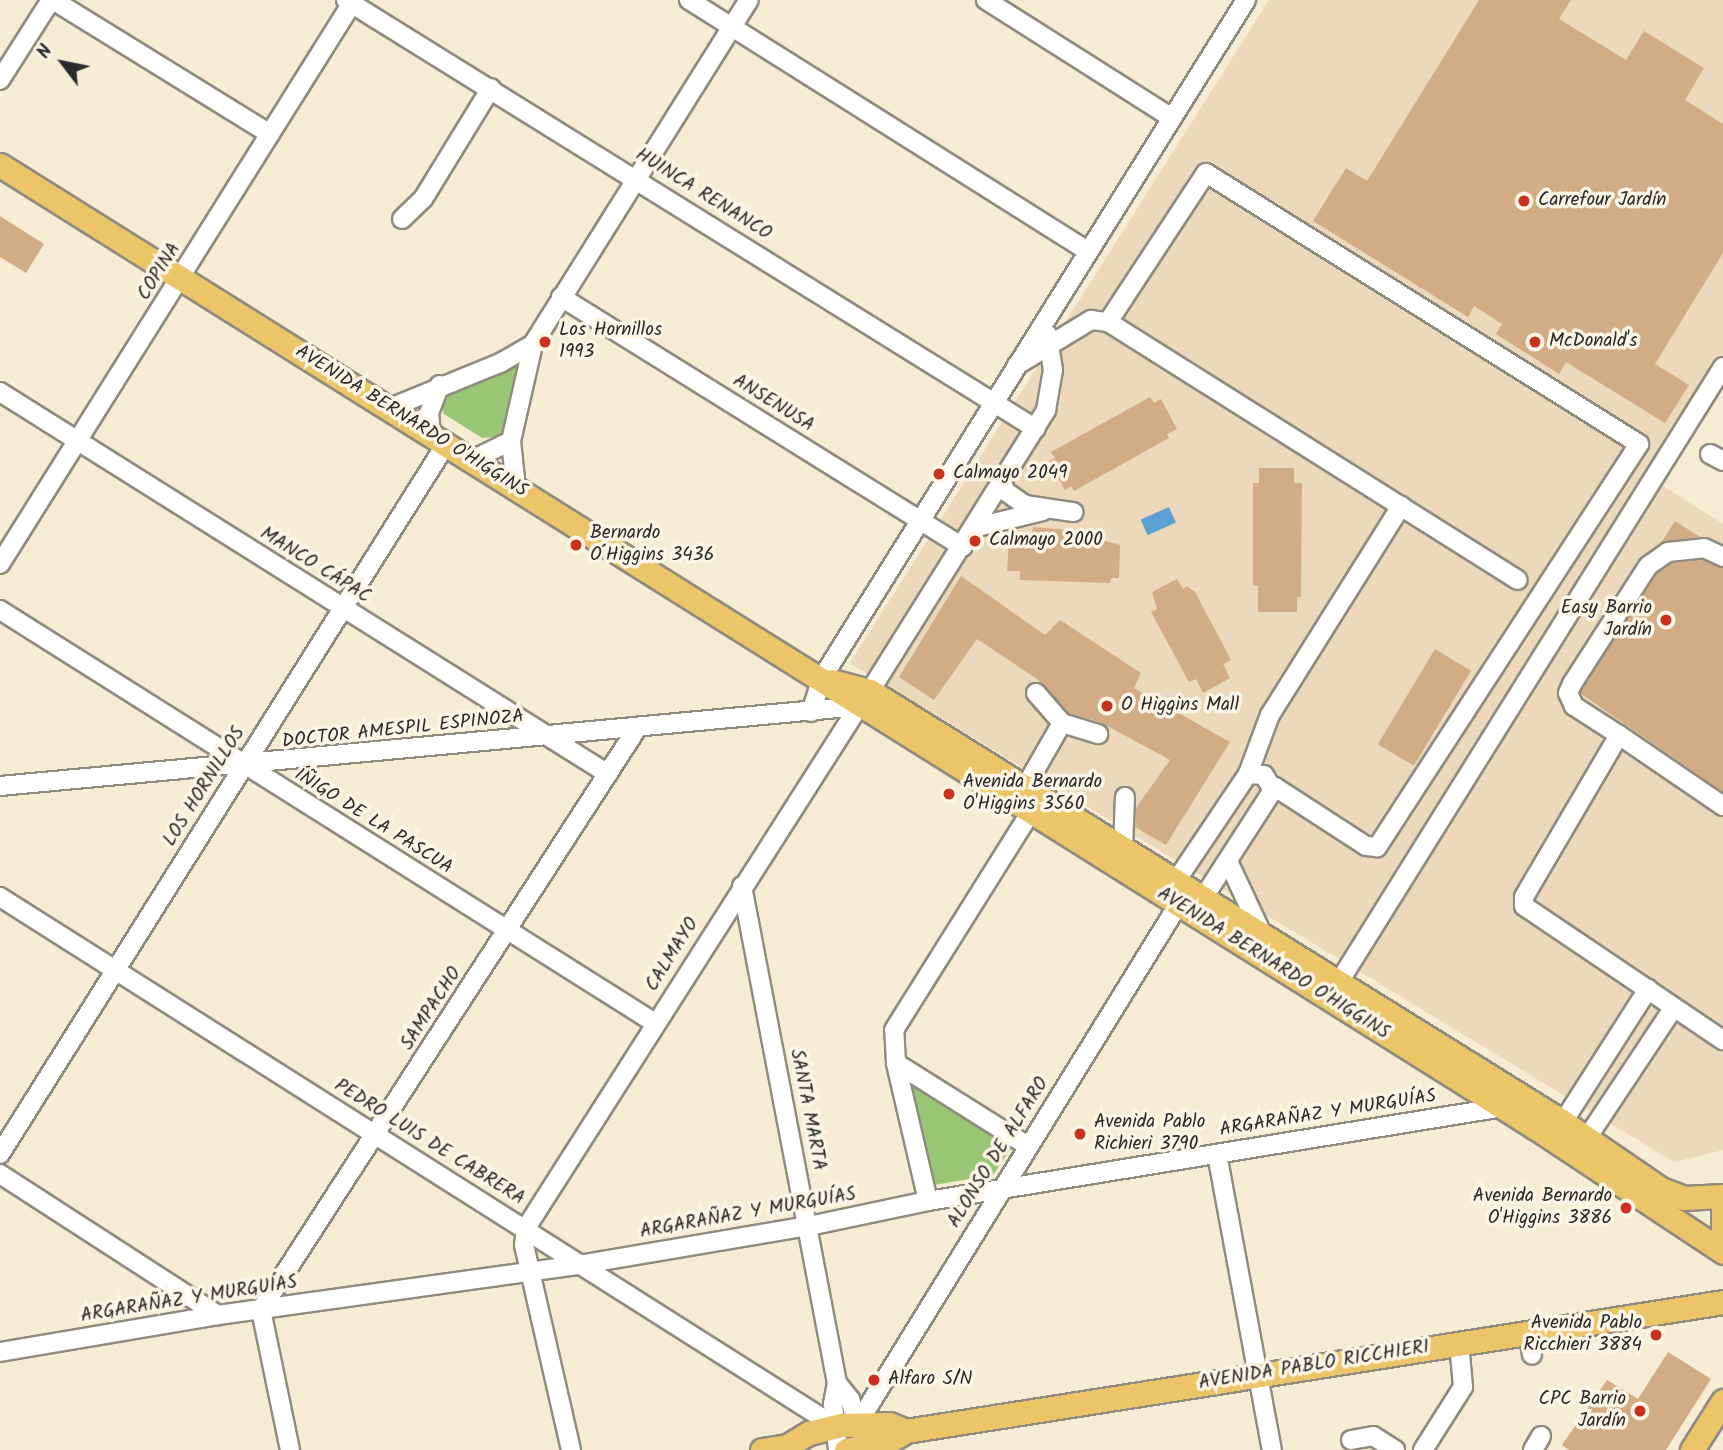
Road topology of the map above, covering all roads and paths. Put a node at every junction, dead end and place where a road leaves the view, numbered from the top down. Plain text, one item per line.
1 (52, 0) edge
2 (689, 0) edge
3 (748, 0) edge
4 (986, 0) edge
5 (1246, 0) edge
6 (351, 1) edge
7 (732, 27) junction
8 (0, 80) edge
9 (491, 88) junction
10 (1172, 118) junction
11 (270, 134) junction
12 (0, 165) edge
13 (636, 178) junction
14 (402, 219) dead end
15 (1087, 251) junction
16 (182, 277) junction
17 (561, 298) junction
18 (1045, 317) junction
19 (1108, 323) junction
20 (1070, 332) junction
21 (533, 344) junction
22 (1049, 345) junction
23 (1014, 367) junction
24 (1723, 367) edge
25 (440, 385) junction
26 (0, 392) edge
27 (992, 402) junction
28 (390, 408) junction
29 (1036, 429) junction
30 (438, 440) junction
31 (78, 441) junction
32 (510, 441) junction
33 (472, 460) junction
34 (1002, 483) junction
35 (516, 488) junction
36 (1401, 506) junction
37 (1043, 511) junction
38 (1073, 512) dead end
39 (920, 520) junction
40 (973, 528) junction
41 (962, 547) junction
42 (1723, 557) edge
43 (0, 564) edge
44 (1518, 580) dead end
45 (342, 608) junction
46 (0, 610) edge
47 (822, 678) junction
48 (1036, 694) dead end
49 (865, 699) junction
50 (811, 712) junction
51 (1062, 723) junction
52 (636, 730) junction
53 (1098, 734) dead end
54 (1619, 735) junction
55 (547, 737) junction
56 (242, 767) junction
57 (608, 774) junction
58 (1248, 774) junction
59 (0, 786) edge
60 (1274, 788) junction
61 (1125, 797) dead end
62 (1023, 801) junction
63 (1723, 806) edge
64 (1123, 848) junction
65 (1228, 861) junction
66 (1176, 881) junction
67 (742, 886) junction
68 (0, 897) edge
69 (1191, 906) junction
70 (508, 930) junction
71 (1262, 934) junction
72 (114, 972) junction
73 (1339, 982) junction
74 (1648, 989) junction
75 (1674, 1007) junction
76 (655, 1023) junction
77 (1723, 1040) edge
78 (896, 1063) junction
79 (1503, 1107) junction
80 (1563, 1122) junction
81 (1536, 1128) junction
82 (375, 1134) junction
83 (1587, 1138) junction
84 (1028, 1146) junction
85 (0, 1154) edge
86 (1217, 1154) junction
87 (0, 1174) edge
88 (1001, 1189) junction
89 (1723, 1196) edge
90 (928, 1201) junction
91 (1723, 1209) edge
92 (809, 1226) junction
93 (526, 1228) junction
94 (1723, 1238) edge
95 (1723, 1252) edge
96 (583, 1264) junction
97 (530, 1269) junction
98 (1723, 1302) edge
99 (261, 1310) junction
100 (218, 1315) junction
101 (1459, 1343) junction
102 (0, 1352) edge
103 (1257, 1374) junction
104 (1719, 1411) edge
105 (846, 1425) junction
106 (906, 1431) junction
107 (1351, 1440) dead end
108 (794, 1448) edge
109 (857, 1449) edge
110 (290, 1450) edge
111 (571, 1450) edge
112 (762, 1450) edge
113 (838, 1450) edge
114 (1272, 1450) edge
115 (1395, 1450) edge
116 (1423, 1450) edge
117 (1692, 1450) edge

1 - 8 street
1 - 11 street
2 - 7 street
3 - 7 street
4 - 10 street
5 - 10 street
6 - 9 street, HUINCA RENANCO
6 - 11 street, COPINA
7 - 13 street
7 - 15 street
9 - 13 street, HUINCA RENANCO
9 - 14 street
10 - 15 street
11 - 16 street, COPINA
12 - 16 main road, AVENIDA BERNARDO O'HIGGINS
13 - 17 street
13 - 27 street, HUINCA RENANCO
15 - 18 street
16 - 28 main road, AVENIDA BERNARDO O'HIGGINS
16 - 31 street, COPINA
17 - 21 street
17 - 39 street, ANSENUSA
18 - 20 street
18 - 22 street, CALMAYO
18 - 23 street
19 - 20 street
19 - 36 street
19 - 60 street
20 - 22 street
21 - 25 street
21 - 32 street
22 - 23 street
22 - 29 street, CALMAYO
23 - 27 street
24 - 73 street
25 - 28 street
25 - 30 street, LOS HORNILLOS
26 - 31 street, MANCO CÁPAC
27 - 29 street, HUINCA RENANCO
27 - 39 street
28 - 30 main road, AVENIDA BERNARDO O'HIGGINS
29 - 34 street, CALMAYO
30 - 33 main road, AVENIDA BERNARDO O'HIGGINS
30 - 45 street, LOS HORNILLOS
31 - 43 street, COPINA
31 - 45 street, MANCO CÁPAC
32 - 33 street
32 - 35 street
33 - 35 main road, AVENIDA BERNARDO O'HIGGINS
34 - 37 street
34 - 40 street, CALMAYO
35 - 47 main road, AVENIDA BERNARDO O'HIGGINS
36 - 44 street
36 - 58 street
37 - 38 street
37 - 40 street
39 - 41 street, ANSENUSA
39 - 47 street
40 - 41 street, CALMAYO
41 - 49 street, CALMAYO
42 - 54 street
45 - 55 street, MANCO CÁPAC
45 - 56 street, LOS HORNILLOS
46 - 56 street, ÍÑIGO DE LA PASCUA
47 - 49 main road, AVENIDA BERNARDO O'HIGGINS
47 - 50 street
48 - 51 street
49 - 50 street, DOCTOR AMESPIL ESPINOZA
49 - 62 main road, AVENIDA BERNARDO O'HIGGINS
49 - 67 street, CALMAYO
50 - 52 street, DOCTOR AMESPIL ESPINOZA
51 - 53 street
51 - 62 street
52 - 55 street, DOCTOR AMESPIL ESPINOZA
52 - 57 street, SAMPACHO
54 - 63 street
54 - 74 street
55 - 56 street, DOCTOR AMESPIL ESPINOZA
55 - 57 street, MANCO CÁPAC
56 - 59 street, DOCTOR AMESPIL ESPINOZA
56 - 70 street, ÍÑIGO DE LA PASCUA
56 - 72 street, LOS HORNILLOS
57 - 70 street, SAMPACHO
58 - 60 street
58 - 66 street
60 - 65 street, ALONSO DE ALFARO
61 - 64 street
62 - 64 main road, AVENIDA BERNARDO O'HIGGINS
62 - 69 main road, AVENIDA BERNARDO O'HIGGINS
62 - 78 street
64 - 66 main road, AVENIDA BERNARDO O'HIGGINS
65 - 69 street, ALONSO DE ALFARO
65 - 71 street
66 - 69 main road, AVENIDA BERNARDO O'HIGGINS
67 - 76 street, CALMAYO
67 - 92 street, SANTA MARTA
68 - 72 street, PEDRO LUIS DE CABRERA
69 - 71 main road, AVENIDA BERNARDO O'HIGGINS
69 - 79 main road, AVENIDA BERNARDO O'HIGGINS
69 - 84 street, ALONSO DE ALFARO
70 - 76 street, ÍÑIGO DE LA PASCUA
70 - 82 street, SAMPACHO
71 - 73 main road, AVENIDA BERNARDO O'HIGGINS
72 - 82 street, PEDRO LUIS DE CABRERA
72 - 85 street, LOS HORNILLOS
73 - 80 main road, AVENIDA BERNARDO O'HIGGINS
74 - 75 street
74 - 80 street
75 - 77 street
75 - 83 street
76 - 93 street, CALMAYO
78 - 84 street
78 - 90 street
79 - 81 main road, AVENIDA BERNARDO O'HIGGINS
79 - 86 street, ARGARAÑAZ Y MURGUÍAS
80 - 83 main road, AVENIDA BERNARDO O'HIGGINS
81 - 83 main road
81 - 95 main road, AVENIDA BERNARDO O'HIGGINS
82 - 93 street, PEDRO LUIS DE CABRERA
82 - 99 street, SAMPACHO
83 - 89 main road, AVENIDA BERNARDO O'HIGGINS
84 - 88 street, ALONSO DE ALFARO
86 - 88 street, ARGARAÑAZ Y MURGUÍAS
86 - 103 street
87 - 100 street
88 - 90 street, ARGARAÑAZ Y MURGUÍAS
88 - 105 street, ALONSO DE ALFARO
90 - 92 street, ARGARAÑAZ Y MURGUÍAS
91 - 94 main road
92 - 96 street, ARGARAÑAZ Y MURGUÍAS
92 - 105 street, SANTA MARTA
93 - 96 street, PEDRO LUIS DE CABRERA
93 - 97 street
96 - 97 street, ARGARAÑAZ Y MURGUÍAS
96 - 105 street, PEDRO LUIS DE CABRERA
97 - 99 street, ARGARAÑAZ Y MURGUÍAS
97 - 111 street
98 - 101 main road, AVENIDA PABLO RICCHIERI
99 - 100 street, ARGARAÑAZ Y MURGUÍAS
99 - 110 street
100 - 102 street, ARGARAÑAZ Y MURGUÍAS
101 - 103 main road, AVENIDA PABLO RICCHIERI
101 - 116 street
103 - 106 main road, AVENIDA PABLO RICCHIERI
103 - 114 street
104 - 117 main road
105 - 106 main road, AVENIDA PABLO RICCHIERI
105 - 108 main road, AVENIDA PABLO RICCHIERI
105 - 109 street, SANTA MARTA
105 - 113 street, SANTA MARTA
106 - 109 main road, AVENIDA PABLO RICCHIERI
107 - 115 street
108 - 112 main road, AVENIDA PABLO RICCHIERI

